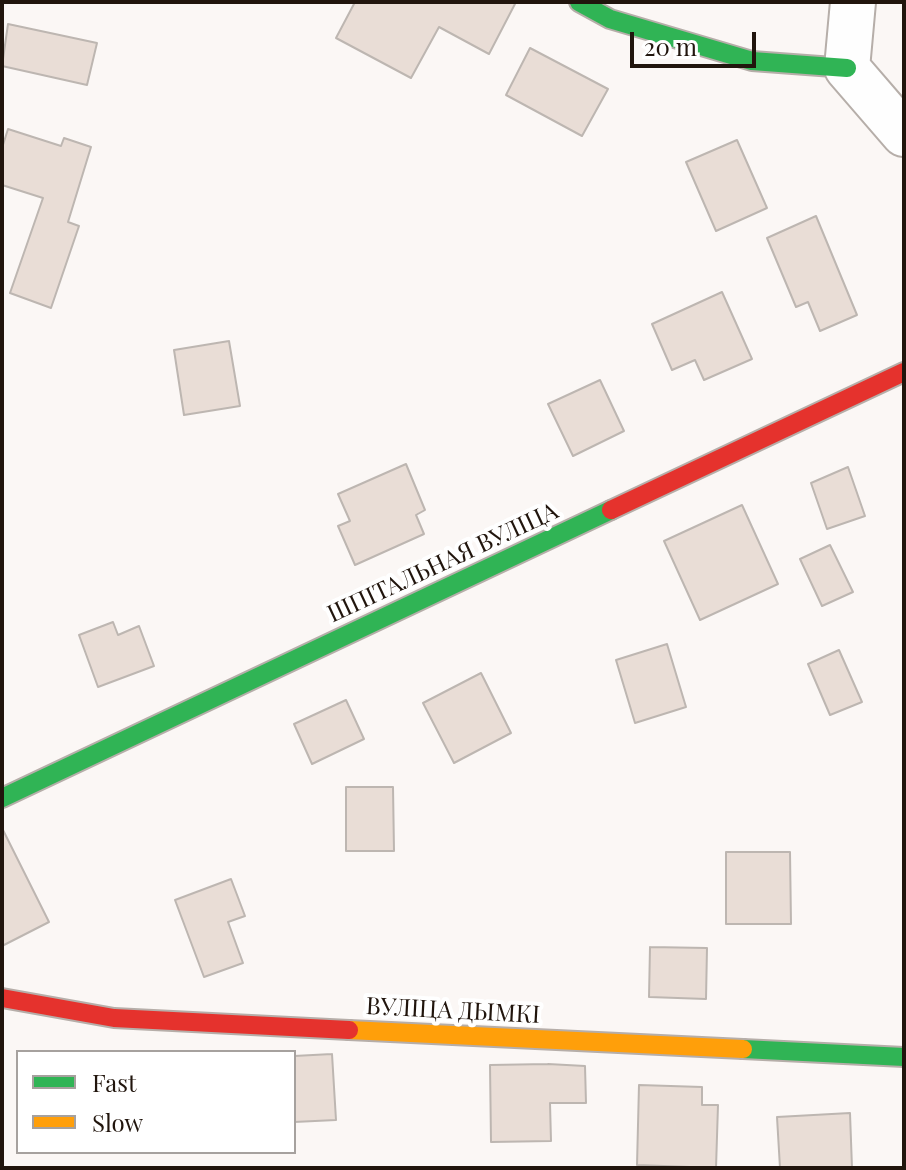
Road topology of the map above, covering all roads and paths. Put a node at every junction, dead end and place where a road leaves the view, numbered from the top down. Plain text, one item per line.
1 (579, 2) edge
2 (853, 2) edge
3 (847, 68) junction
4 (904, 134) edge
5 (904, 372) edge
6 (2, 798) edge
7 (2, 998) edge
8 (904, 1057) edge

1 - 3 street
2 - 3 street
3 - 4 street
5 - 6 street, ШПІТАЛЬНАЯ ВУЛІЦА
7 - 8 street, ВУЛІЦА ДЫМКІ

